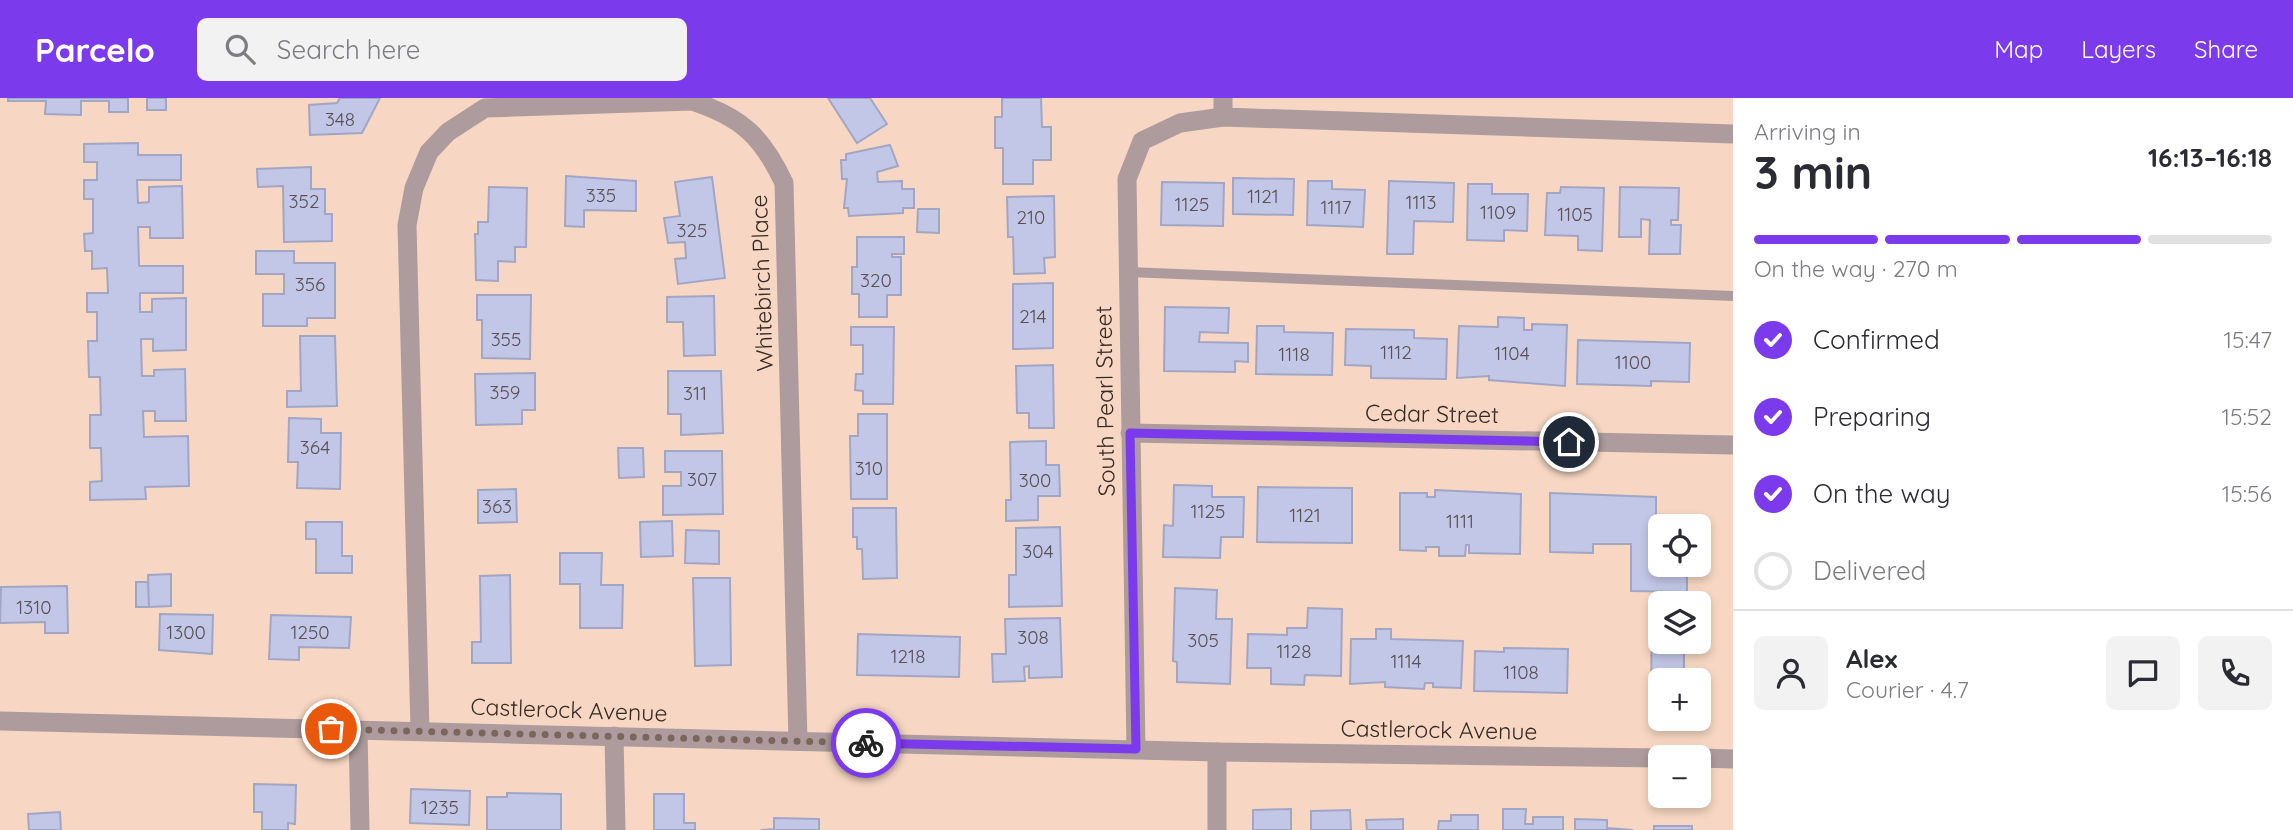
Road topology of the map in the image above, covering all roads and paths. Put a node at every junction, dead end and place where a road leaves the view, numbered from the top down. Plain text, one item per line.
1 (1223, 107) edge
2 (1733, 134) edge
3 (1128, 272) junction
4 (1733, 296) edge
5 (1130, 433) junction
6 (1733, 445) edge
7 (0, 721) edge
8 (358, 730) junction
9 (421, 730) junction
10 (614, 736) junction
11 (798, 741) junction
12 (1136, 749) junction
13 (1217, 752) junction
14 (1648, 758) edge
15 (1711, 758) edge
16 (1733, 759) edge
17 (360, 830) edge
18 (616, 830) edge
19 (1217, 830) edge

1 - 2 street, South Pearl Street
1 - 3 street, South Pearl Street
3 - 4 lane
3 - 5 street, South Pearl Street
5 - 6 street, Cedar Street
5 - 12 street, South Pearl Street
7 - 8 street, Castlerock Avenue
8 - 9 street, Castlerock Avenue
8 - 17 street
9 - 10 street, Castlerock Avenue
9 - 11 street, Whitebirch Place
10 - 11 street, Castlerock Avenue
10 - 18 street
11 - 12 street, Castlerock Avenue
12 - 13 street, Castlerock Avenue
13 - 14 street, Castlerock Avenue
13 - 19 street
15 - 16 street

